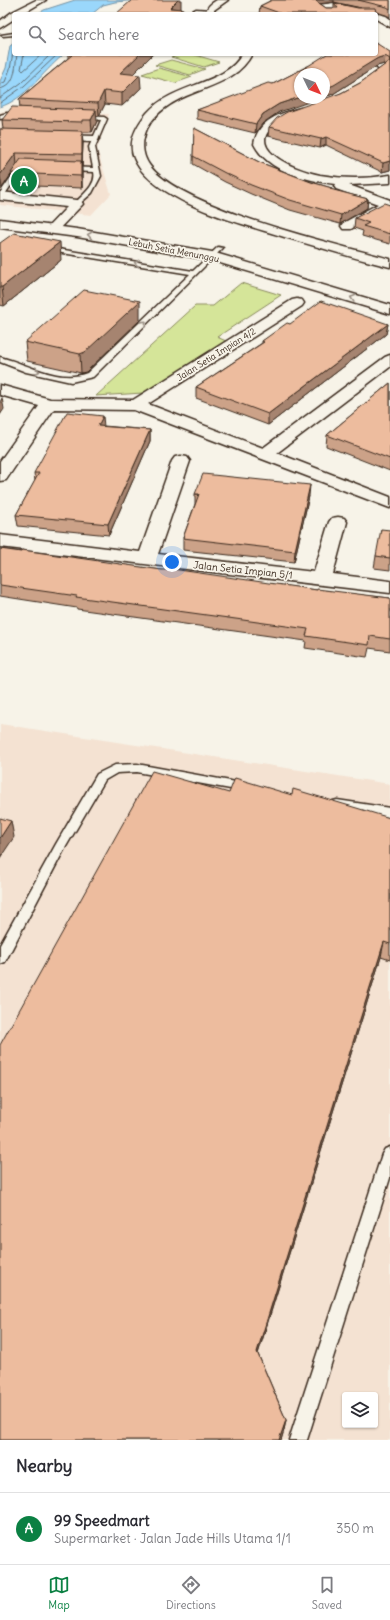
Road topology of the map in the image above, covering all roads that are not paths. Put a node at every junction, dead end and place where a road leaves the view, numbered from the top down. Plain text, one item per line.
1 (42, 0) edge
2 (224, 0) edge
3 (19, 12) edge
4 (191, 12) edge
5 (211, 12) edge
6 (328, 12) edge
7 (361, 12) edge
8 (12, 16) edge
9 (378, 17) edge
10 (0, 25) edge
11 (390, 25) edge
12 (390, 34) edge
13 (247, 56) edge
14 (312, 107) edge
15 (22, 116) edge
16 (0, 117) edge
17 (77, 117) edge
18 (0, 136) edge
19 (93, 143) junction
20 (0, 144) edge
21 (27, 168) edge
22 (58, 169) edge
23 (97, 170) junction
24 (320, 178) junction
25 (390, 179) edge
26 (1, 196) edge
27 (389, 202) edge
28 (77, 204) junction
29 (0, 213) edge
30 (0, 223) edge
31 (56, 224) junction
32 (347, 226) dead end
33 (39, 248) edge
34 (216, 252) junction
35 (390, 263) edge
36 (195, 273) junction
37 (390, 297) edge
38 (297, 303) dead end
39 (390, 310) edge
40 (0, 359) edge
41 (390, 360) edge
42 (0, 390) edge
43 (49, 404) junction
44 (136, 406) junction
45 (264, 455) junction
46 (181, 461) dead end
47 (3, 467) edge
48 (390, 503) edge
49 (338, 522) dead end
50 (0, 541) edge
51 (147, 559) junction
52 (322, 579) junction
53 (390, 587) edge
54 (260, 790) edge
55 (329, 802) edge
56 (390, 813) edge
57 (0, 958) edge
58 (390, 1154) edge
59 (298, 1440) edge

1 - 3 street
2 - 5 street
4 - 5 lane
6 - 7 street
8 - 10 street
9 - 11 street
11 - 12 street
13 - 35 street
14 - 24 street
15 - 16 lane
17 - 19 lane
18 - 19 street
19 - 20 street
19 - 23 lane
21 - 26 lane
22 - 23 lane
23 - 28 lane
24 - 25 street
24 - 27 street
26 - 28 street
27 - 32 street
28 - 31 street
29 - 31 street, Lebuh Setia Menunggu
30 - 31 street, Lebuh Setia Menunggu
31 - 34 street, Lebuh Setia Menunggu
36 -> 33 lane
34 - 36 lane
34 - 37 street, Lebuh Setia Menunggu
39 -> 34 street, Lebuh Setia Menunggu
40 -> 36 lane
38 - 44 street, Jalan Setia Impian 4/2
41 - 45 street
42 - 43 street
43 - 44 street
43 - 47 street
44 - 45 street
45 - 48 street
46 - 51 street
49 - 52 street
50 - 51 street, Jalan Setia Impian 5/1
51 - 52 street, Jalan Setia Impian 5/1
52 - 53 street, Jalan Setia Impian 5/1
54 - 57 lane
55 - 56 lane
58 - 59 lane

